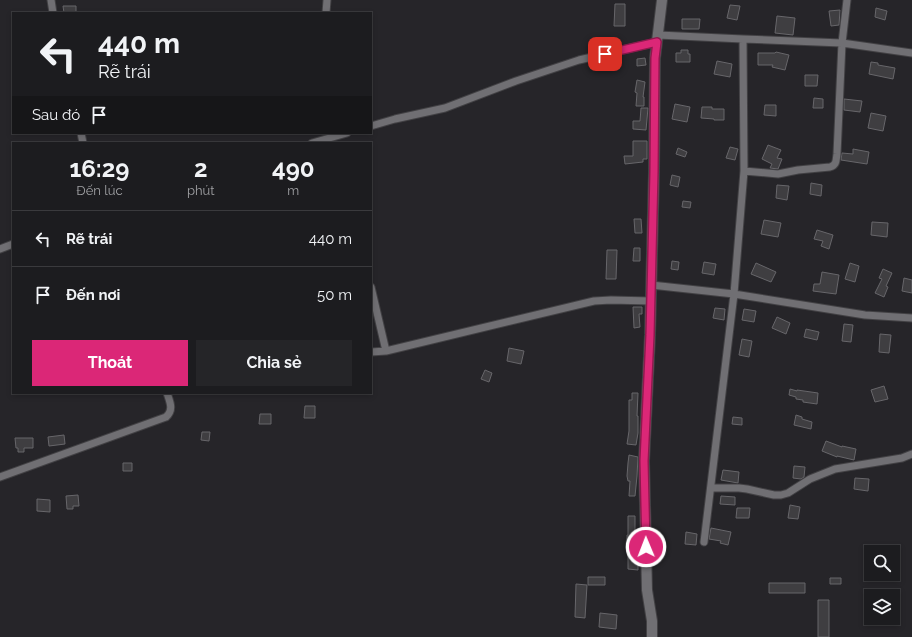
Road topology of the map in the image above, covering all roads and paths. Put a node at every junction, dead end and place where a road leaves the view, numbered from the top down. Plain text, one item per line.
1 (51, 0) edge
2 (327, 0) edge
3 (662, 0) edge
4 (847, 0) edge
5 (53, 12) edge
6 (326, 12) edge
7 (658, 38) junction
8 (743, 39) junction
9 (842, 43) junction
10 (912, 53) edge
11 (372, 126) edge
12 (336, 137) edge
13 (316, 142) edge
14 (744, 171) junction
15 (12, 244) edge
16 (0, 249) edge
17 (651, 285) junction
18 (372, 291) edge
19 (734, 294) junction
20 (651, 301) junction
21 (912, 318) edge
22 (386, 351) junction
23 (372, 352) edge
24 (167, 394) edge
25 (912, 454) edge
26 (0, 477) edge
27 (710, 488) junction
28 (704, 542) dead end
29 (652, 637) edge

1 - 5 street
2 - 6 street
3 - 7 main road
4 - 9 street
7 - 8 street
7 - 11 street
7 - 17 main road
8 - 9 street
8 - 14 street
9 - 10 street
9 - 14 street
12 - 13 street
14 - 19 street
15 - 16 street
17 - 19 street
17 - 20 main road
18 - 22 street
19 - 21 street
19 - 27 street
20 - 22 street
20 - 29 main road
22 - 23 street
24 - 26 street
25 - 27 street
27 - 28 street

